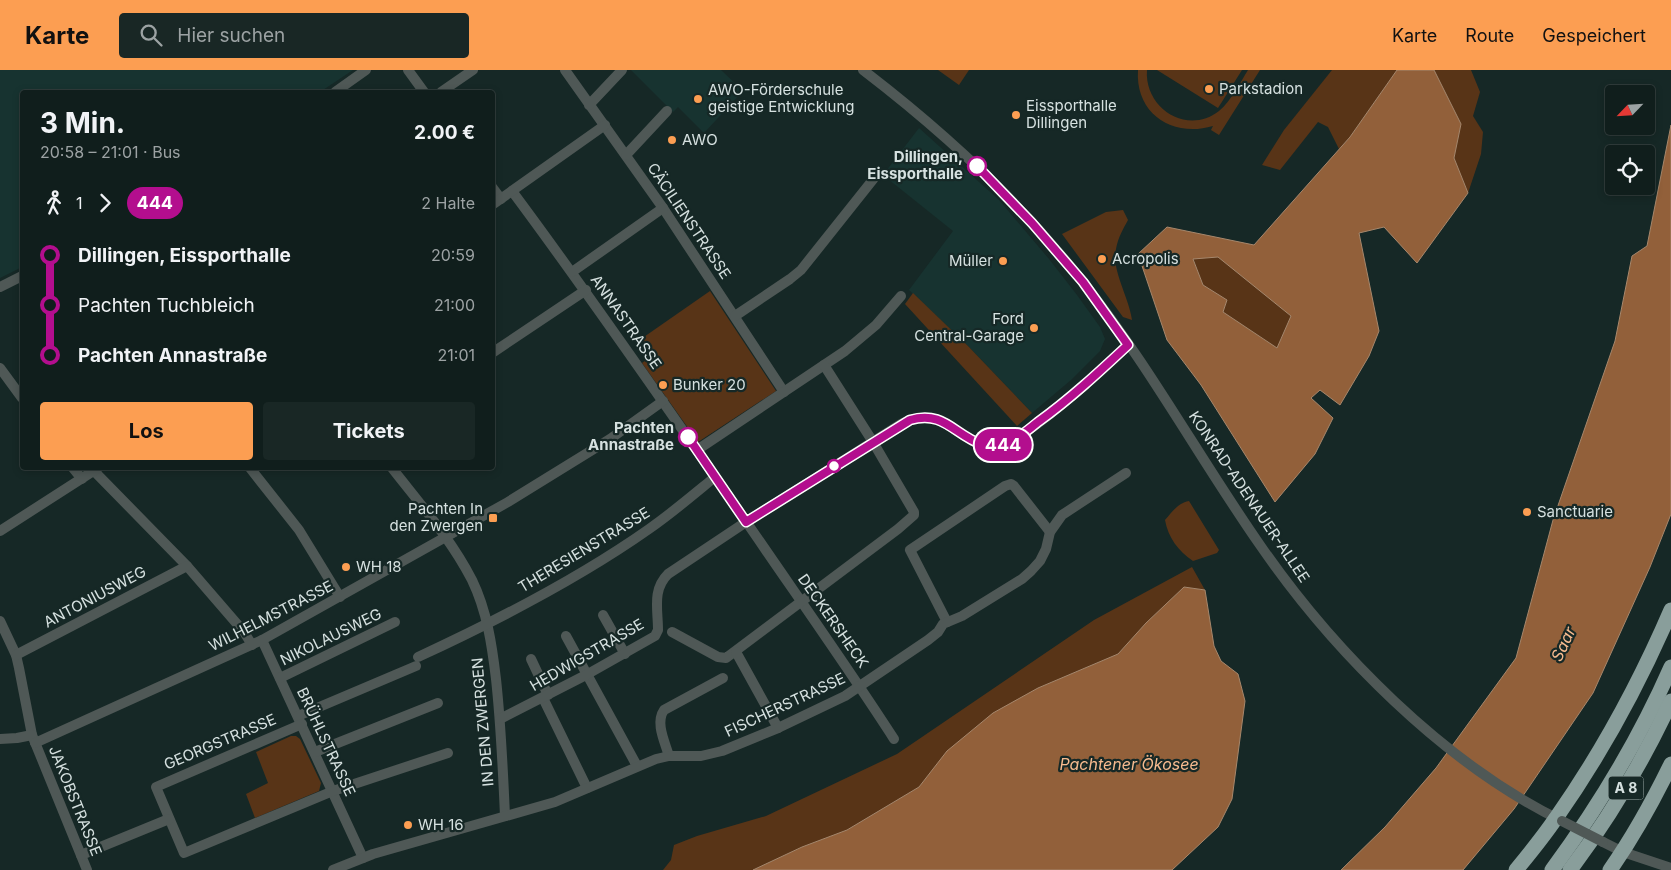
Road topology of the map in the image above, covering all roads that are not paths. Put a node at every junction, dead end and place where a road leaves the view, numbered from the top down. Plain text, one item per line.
1 (366, 70) edge
2 (408, 70) edge
3 (473, 70) edge
4 (565, 70) edge
5 (622, 70) edge
6 (863, 70) edge
7 (338, 90) edge
8 (423, 90) edge
9 (444, 90) edge
10 (590, 105) junction
11 (667, 111) dead end
12 (605, 125) junction
13 (626, 155) junction
14 (879, 172) dead end
15 (512, 191) junction
16 (497, 202) edge
17 (664, 208) junction
18 (572, 272) junction
19 (20, 277) edge
20 (0, 287) edge
21 (586, 290) junction
22 (901, 296) dead end
23 (735, 316) junction
24 (495, 344) edge
25 (504, 345) junction
26 (1128, 345) junction
27 (495, 351) edge
28 (824, 365) junction
29 (0, 368) edge
30 (784, 392) junction
31 (20, 395) edge
32 (663, 401) junction
33 (873, 442) junction
34 (698, 450) junction
35 (75, 470) edge
36 (96, 470) edge
37 (98, 470) edge
38 (252, 470) edge
39 (394, 470) edge
40 (1126, 474) dead end
41 (715, 477) junction
42 (82, 479) junction
43 (746, 522) junction
44 (0, 531) edge
45 (1050, 532) junction
46 (446, 537) junction
47 (187, 566) junction
48 (340, 597) junction
49 (801, 602) junction
50 (1671, 610) edge
51 (603, 615) dead end
52 (0, 621) edge
53 (395, 622) dead end
54 (947, 622) junction
55 (488, 625) junction
56 (672, 632) dead end
57 (566, 636) dead end
58 (257, 642) junction
59 (736, 652) junction
60 (625, 654) junction
61 (16, 655) junction
62 (531, 659) dead end
63 (1671, 667) edge
64 (586, 675) junction
65 (280, 678) junction
66 (723, 678) dead end
67 (860, 686) junction
68 (546, 696) junction
69 (1671, 701) edge
70 (438, 703) dead end
71 (500, 719) junction
72 (300, 720) junction
73 (778, 728) junction
74 (0, 739) edge
75 (33, 739) junction
76 (894, 739) dead end
77 (314, 752) junction
78 (448, 753) dead end
79 (669, 756) junction
80 (1671, 764) edge
81 (637, 766) junction
82 (587, 788) junction
83 (333, 791) junction
84 (505, 816) junction
85 (1556, 818) junction
86 (170, 819) junction
87 (1623, 852) junction
88 (81, 855) junction
89 (363, 858) junction
90 (1671, 868) edge
91 (87, 870) edge
92 (333, 870) edge
93 (1516, 870) edge
94 (1552, 870) edge
95 (1570, 870) edge
96 (1610, 870) edge

1 - 7 street
2 - 8 street
3 - 9 street
4 - 10 street, CÄCILIENSTRASSE
5 - 10 street
6 - 26 street, KONRAD-ADENAUER-ALLEE
10 - 12 street, CÄCILIENSTRASSE
11 - 13 street
12 - 13 street, CÄCILIENSTRASSE
12 - 15 street
13 - 17 street, CÄCILIENSTRASSE
14 - 23 street
15 - 16 street
15 - 18 street, ANNASTRASSE
17 - 18 street
17 - 23 street, CÄCILIENSTRASSE
18 - 21 street, ANNASTRASSE
19 - 20 street
21 - 25 street
21 - 32 street, ANNASTRASSE
22 - 28 street
23 - 30 street, CÄCILIENSTRASSE
24 - 25 street
25 - 27 street
26 - 33 street
26 - 85 street, KONRAD-ADENAUER-ALLEE
28 - 30 street
28 - 33 street
29 - 31 street
30 - 34 street
32 - 34 street, ANNASTRASSE
32 - 46 street, WILHELMSTRASSE
33 - 43 street
33 - 49 street
34 - 41 street, ANNASTRASSE
35 - 42 street
36 - 42 street
37 - 47 street, BRÜHLSTRASSE
38 - 48 street
39 - 46 street, IN DEN ZWERGEN
40 - 45 street, FISCHERSTRASSE
41 - 43 street, ANNASTRASSE
41 - 55 street, THERESIENSTRASSE
42 - 44 street
43 - 49 street, DECKERSHECK
43 - 60 street, HEDWIGSTRASSE
45 - 54 street, FISCHERSTRASSE
45 - 54 street
46 - 48 street, WILHELMSTRASSE
46 - 55 street, IN DEN ZWERGEN
47 - 58 street, BRÜHLSTRASSE
47 - 61 street, ANTONIUSWEG
48 - 58 street, WILHELMSTRASSE
49 - 59 street
49 - 67 street, DECKERSHECK
50 - 85 highway
51 - 60 street
52 - 61 street, JAKOBSTRASSE
53 - 65 street, NIKOLAUSWEG
54 - 67 street, FISCHERSTRASSE
55 - 71 street, IN DEN ZWERGEN
55 - 72 street, IN DEN ZWERGEN
56 - 59 street
57 - 64 street
58 - 65 street, BRÜHLSTRASSE
58 - 75 street, WILHELMSTRASSE
59 - 73 street
60 - 64 street, HEDWIGSTRASSE
61 - 75 street, JAKOBSTRASSE
62 - 68 street
63 - 94 highway, A 8
64 - 68 street, HEDWIGSTRASSE
64 - 81 street
65 - 72 street, BRÜHLSTRASSE
66 - 79 street
67 - 73 street, FISCHERSTRASSE
67 - 76 street, DECKERSHECK
68 - 71 street, HEDWIGSTRASSE
68 - 82 street
69 - 95 highway, A 8
70 - 77 street
71 - 84 street, IN DEN ZWERGEN
72 - 77 street, BRÜHLSTRASSE
72 - 86 street, GEORGSTRASSE
73 - 79 street, FISCHERSTRASSE
74 - 75 street, WILHELMSTRASSE
75 - 88 street, JAKOBSTRASSE
77 - 83 street, BRÜHLSTRASSE
78 - 83 street
79 - 81 street, FISCHERSTRASSE
80 - 87 highway
81 - 82 street, FISCHERSTRASSE
82 - 84 street, FISCHERSTRASSE
83 - 86 street
83 - 89 street, BRÜHLSTRASSE
84 - 89 street, FISCHERSTRASSE
85 - 87 street, KONRAD-ADENAUER-ALLEE, bridge
85 - 93 highway
86 - 88 street
87 - 90 street, KONRAD-ADENAUER-ALLEE
87 - 96 highway
88 - 91 street, JAKOBSTRASSE
89 - 92 street, FISCHERSTRASSE

